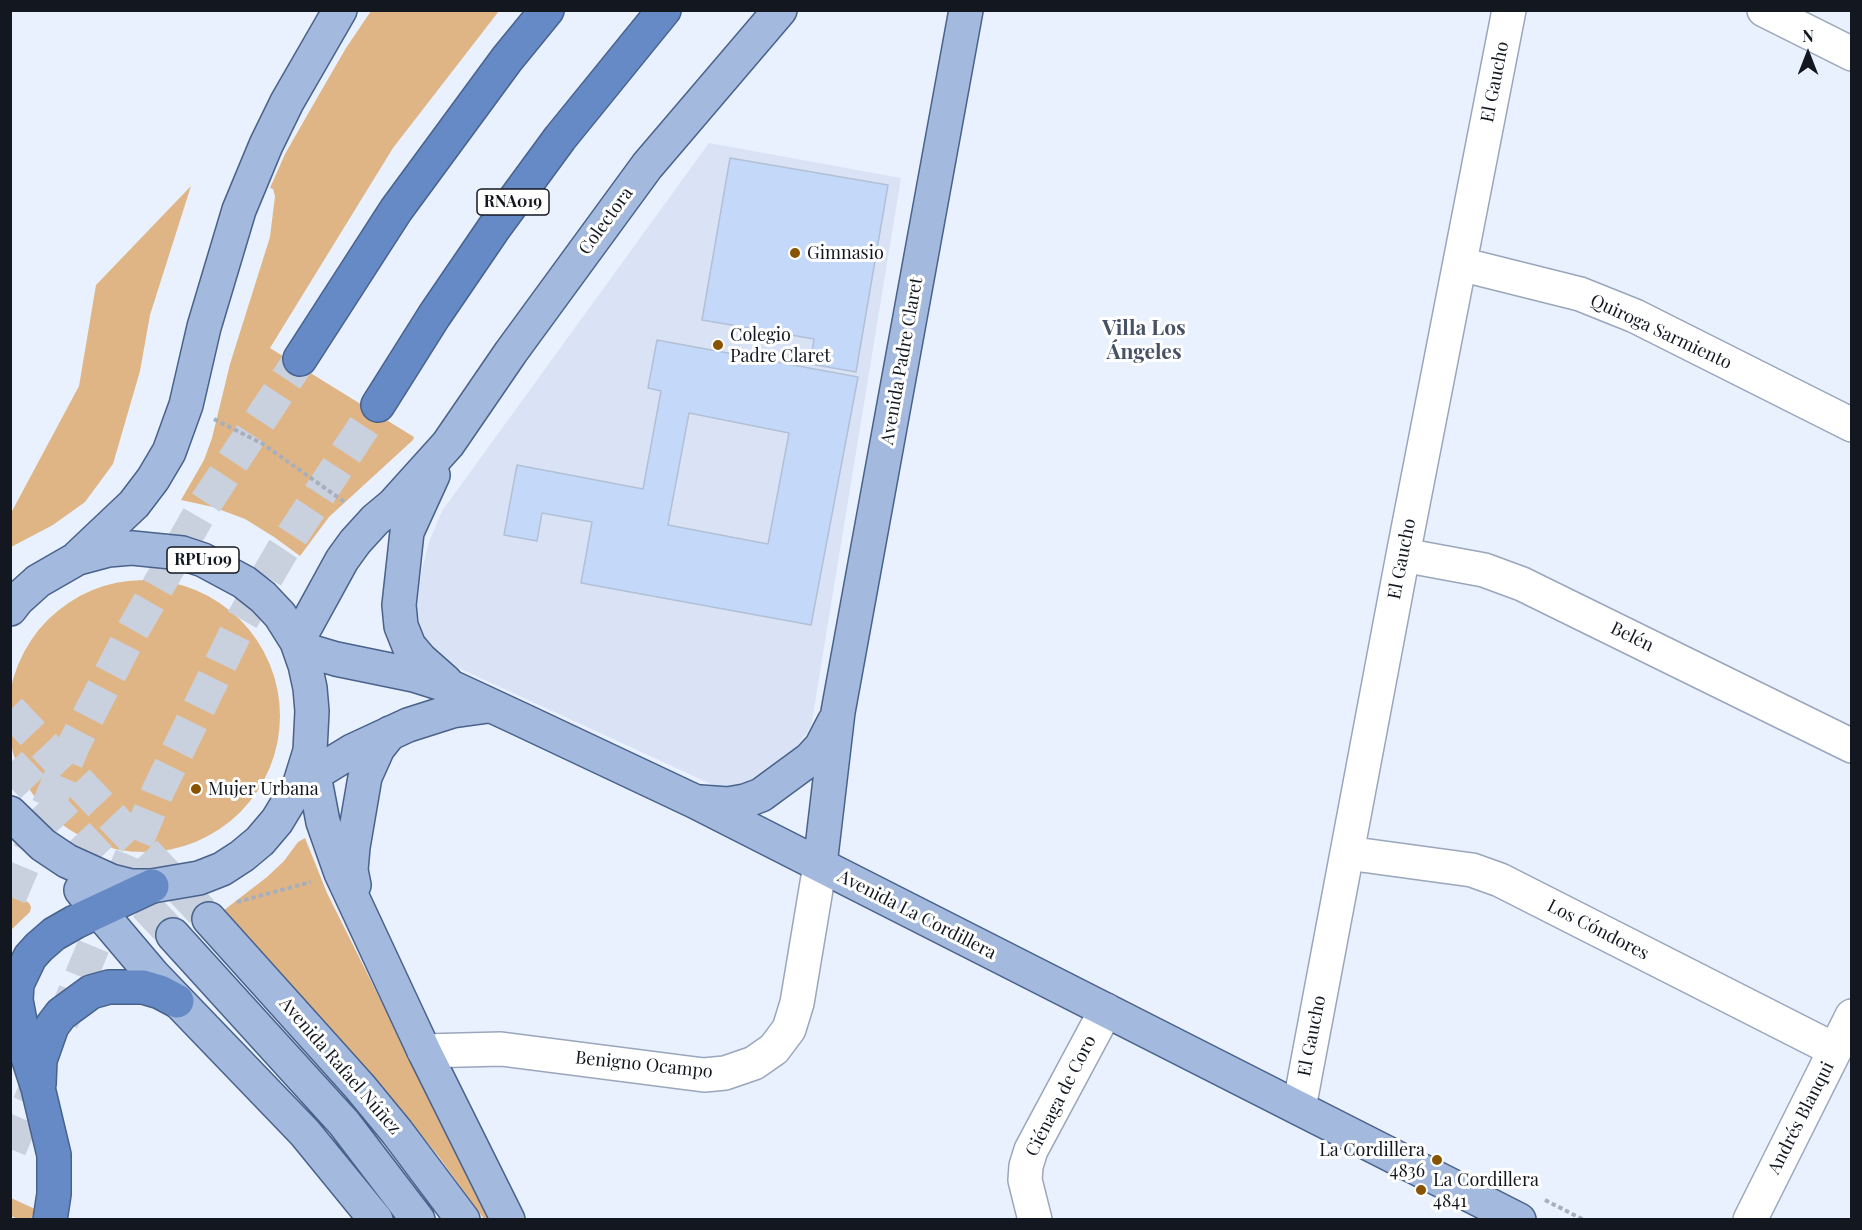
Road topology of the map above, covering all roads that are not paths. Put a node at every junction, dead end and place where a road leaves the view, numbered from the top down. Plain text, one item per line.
1 (340, 10) edge
2 (547, 10) edge
3 (664, 10) edge
4 (780, 10) edge
5 (1509, 10) edge
6 (1764, 10) edge
7 (965, 13) edge
8 (1851, 54) edge
9 (1460, 264) junction
10 (300, 359) tunnel mouth
11 (378, 405) tunnel mouth
12 (1851, 425) edge
13 (448, 444) junction
14 (1403, 555) junction
15 (78, 558) junction
16 (24, 585) edge
17 (10, 609) edge
18 (298, 645) junction
19 (450, 686) junction
20 (489, 706) junction
21 (838, 712) junction
22 (390, 733) junction
23 (1851, 746) edge
24 (307, 769) junction
25 (694, 801) junction
26 (10, 813) edge
27 (44, 845) junction
28 (1347, 853) junction
29 (820, 865) junction
30 (152, 886) junction
31 (99, 911) junction
32 (361, 917) junction
33 (209, 919) tunnel mouth
34 (173, 935) tunnel mouth
35 (177, 1001) junction
36 (1106, 1010) junction
37 (1851, 1016) edge
38 (1835, 1050) junction
39 (424, 1051) junction
40 (38, 1089) junction
41 (1299, 1108) junction
42 (50, 1220) edge
43 (376, 1220) edge
44 (418, 1220) edge
45 (463, 1220) edge
46 (508, 1220) edge
47 (1035, 1220) edge
48 (1519, 1220) edge
49 (1750, 1220) edge

1 - 15 main road
2 - 10 highway
3 - 11 highway, RNA019
4 - 13 main road, Colectora
5 - 9 street, El Gaucho
6 - 8 street
7 - 21 main road, Avenida Padre Claret
9 - 12 street, Quiroga Sarmiento
9 - 14 street, El Gaucho
13 - 18 main road
13 - 19 main road
14 - 23 street, Belén
14 - 28 street, El Gaucho
15 - 16 main road, RPU109
15 - 18 main road, RPU109
16 - 17 main road, RPU109
18 - 19 main road, Avenida La Cordillera
18 - 24 main road, RPU109
19 - 20 main road, Avenida La Cordillera
20 - 22 main road
20 - 25 main road, Avenida La Cordillera
21 - 25 main road, Avenida Padre Claret
21 - 29 main road, Avenida Padre Claret
22 - 24 main road
22 - 32 main road
24 - 30 main road, RPU109
24 - 32 main road
25 - 29 main road, Avenida La Cordillera
26 - 27 main road, RPU109
27 - 30 main road, RPU109
27 - 31 main road
28 - 38 street, Los Cóndores
28 - 41 street, El Gaucho
29 - 36 main road, Avenida La Cordillera
29 - 39 street, Benigno Ocampo
30 - 31 highway
31 - 35 main road
31 - 40 highway
32 - 39 main road
33 - 45 main road, Avenida Rafael Núñez
34 - 44 main road, Avenida Rafael Núñez
35 - 40 highway
35 - 43 main road
36 - 41 main road, Avenida La Cordillera
36 - 47 street, Ciénaga de Coro
37 - 38 street, Andrés Blanqui
38 - 49 street, Andrés Blanqui
39 - 46 main road
40 - 42 highway
41 - 48 main road, Avenida La Cordillera

